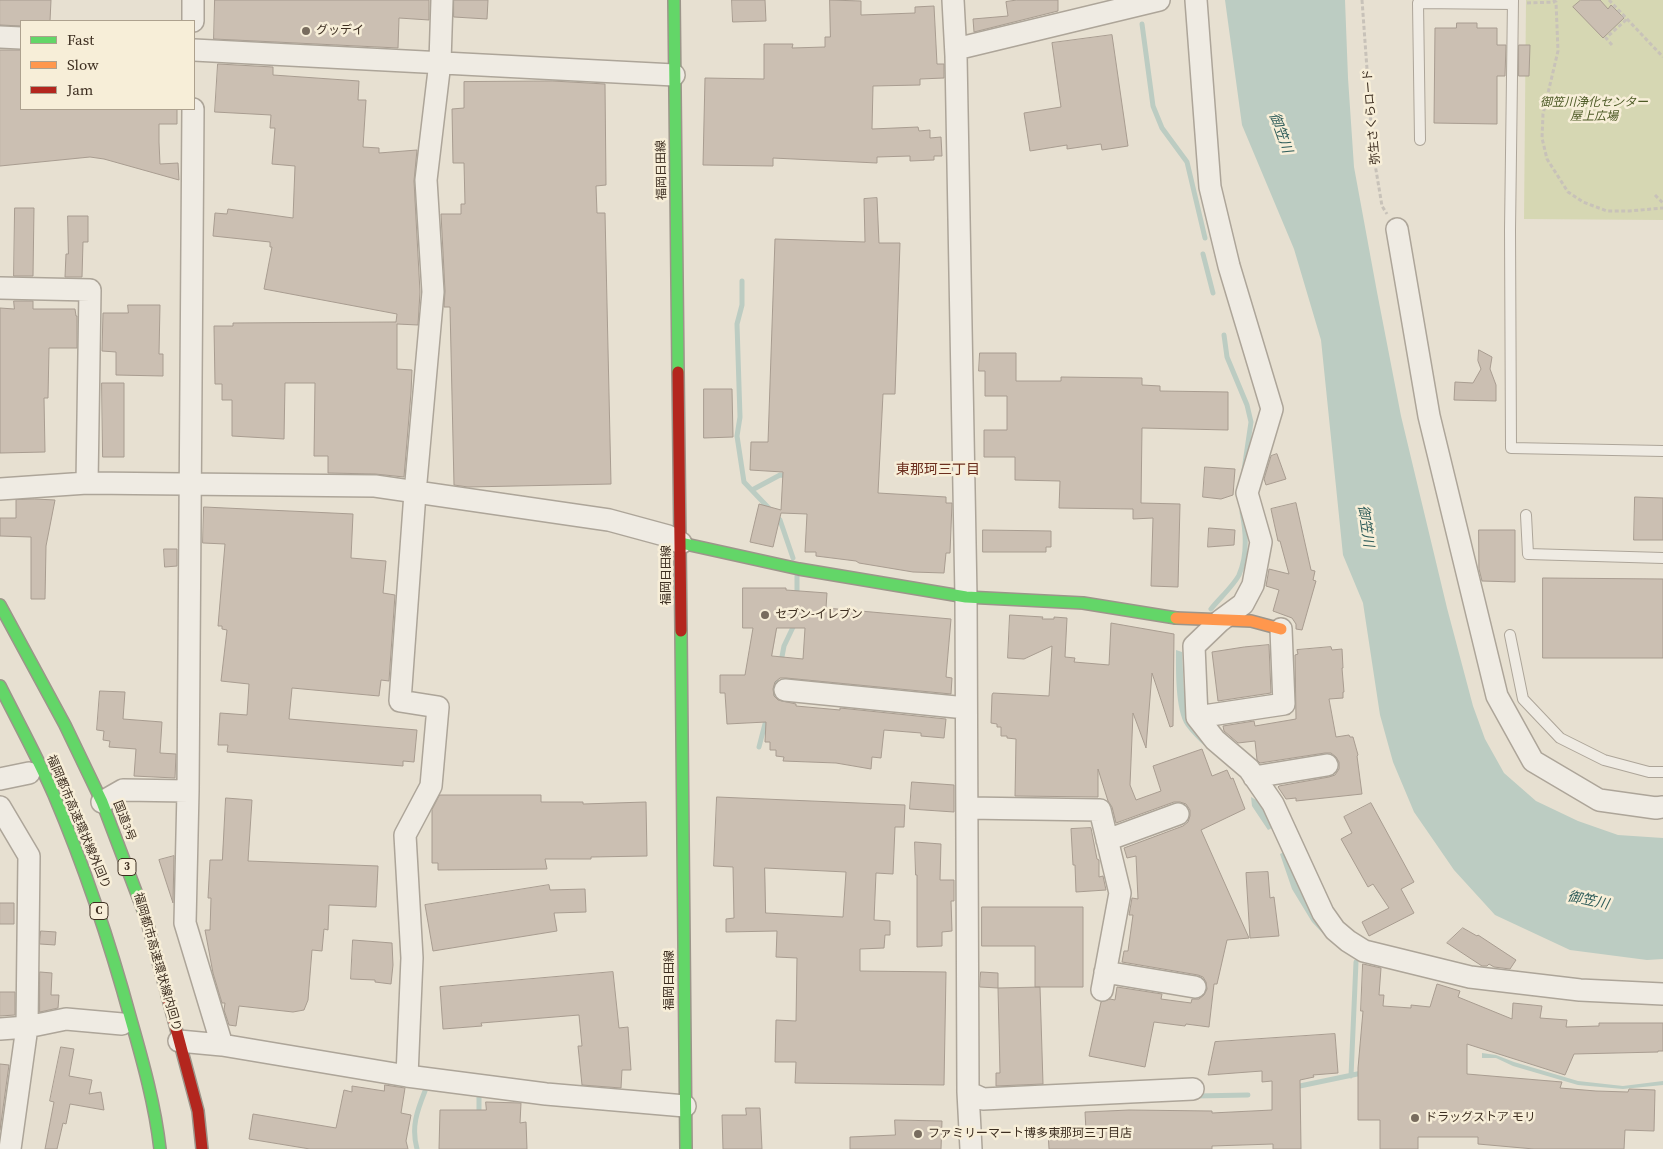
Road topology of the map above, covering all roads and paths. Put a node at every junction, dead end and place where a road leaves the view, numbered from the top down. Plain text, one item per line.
1 (193, 0) edge
2 (442, 0) edge
3 (674, 0) edge
4 (953, 0) edge
5 (1159, 0) edge
6 (1196, 0) edge
7 (1362, 0) edge
8 (1609, 0) edge
9 (1555, 1) edge
10 (1513, 2) edge
11 (1627, 19) junction
12 (193, 20) edge
13 (0, 37) edge
14 (20, 38) edge
15 (1612, 45) dead end
16 (956, 49) junction
17 (195, 50) edge
18 (1663, 57) edge
19 (440, 62) junction
20 (674, 75) junction
21 (193, 110) edge
22 (1420, 140) dead end
23 (1655, 195) dead end
24 (1663, 203) edge
25 (1663, 208) edge
26 (1397, 229) joint
27 (0, 288) edge
28 (1663, 452) edge
29 (87, 482) junction
30 (190, 485) junction
31 (0, 489) edge
32 (415, 493) junction
33 (1526, 515) dead end
34 (680, 543) junction
35 (1663, 558) edge
36 (966, 597) junction
37 (0, 605) edge
38 (1220, 621) junction
39 (0, 628) edge
40 (1281, 629) joint
41 (1510, 635) dead end
42 (0, 686) edge
43 (784, 690) dead end
44 (34, 693) dead end
45 (966, 708) junction
46 (1197, 717) junction
47 (1327, 765) dead end
48 (1663, 772) edge
49 (29, 773) dead end
50 (1254, 776) junction
51 (0, 779) edge
52 (188, 791) junction
53 (102, 802) junction
54 (0, 807) edge
55 (967, 808) junction
56 (1663, 808) edge
57 (1178, 814) dead end
58 (1108, 840) junction
59 (1195, 987) dead end
60 (1663, 994) edge
61 (112, 996) dead end
62 (27, 1027) junction
63 (0, 1029) edge
64 (124, 1034) joint
65 (178, 1041) junction
66 (222, 1045) junction
67 (407, 1076) junction
68 (1193, 1088) dead end
69 (968, 1092) junction
70 (685, 1106) junction
71 (10, 1149) edge
72 (160, 1149) edge
73 (202, 1149) edge
74 (686, 1149) edge
75 (971, 1149) edge

1 - 12 street
2 - 19 street
3 - 20 main road, 福岡日田線
4 - 16 street
5 - 16 street
6 - 38 street
7 - 26 path, 弥生さくらロード
8 - 11 path
9 - 10 path
9 - 25 path
10 - 22 lane
10 - 28 lane
11 - 15 path
11 - 18 path
13 - 14 street
16 - 36 street
17 - 19 street
19 - 20 street
19 - 32 street
20 - 34 main road, 福岡日田線
21 - 30 street
23 - 24 path
26 - 56 street
27 - 29 street
29 - 30 street
29 - 31 street
30 - 32 street
30 - 52 street
32 - 34 street
32 - 67 street
33 - 35 lane
34 - 36 main road
34 - 70 main road, 福岡日田線
36 - 38 main road
36 - 45 street
37 - 53 main road, 国道3号 / 3
38 - 40 main road
38 - 46 street
39 - 44 main road
40 - 46 street
41 - 48 lane
42 - 72 main road, 福岡都市高速環状線外回り / C
43 - 45 street
45 - 55 street
46 - 50 street
47 - 50 street
49 - 51 street
50 - 60 street
52 - 53 street
52 - 66 street
53 - 65 main road, 国道3号 / 3
54 - 62 street
55 - 58 street
55 - 69 street
57 - 58 street
58 - 59 street
61 - 64 main road
62 - 63 street
62 - 64 street
62 - 71 street
65 - 66 street
65 - 73 main road, 国道3号 / 3
66 - 67 street
67 - 70 street
68 - 69 street
69 - 75 street
70 - 74 main road, 福岡日田線

